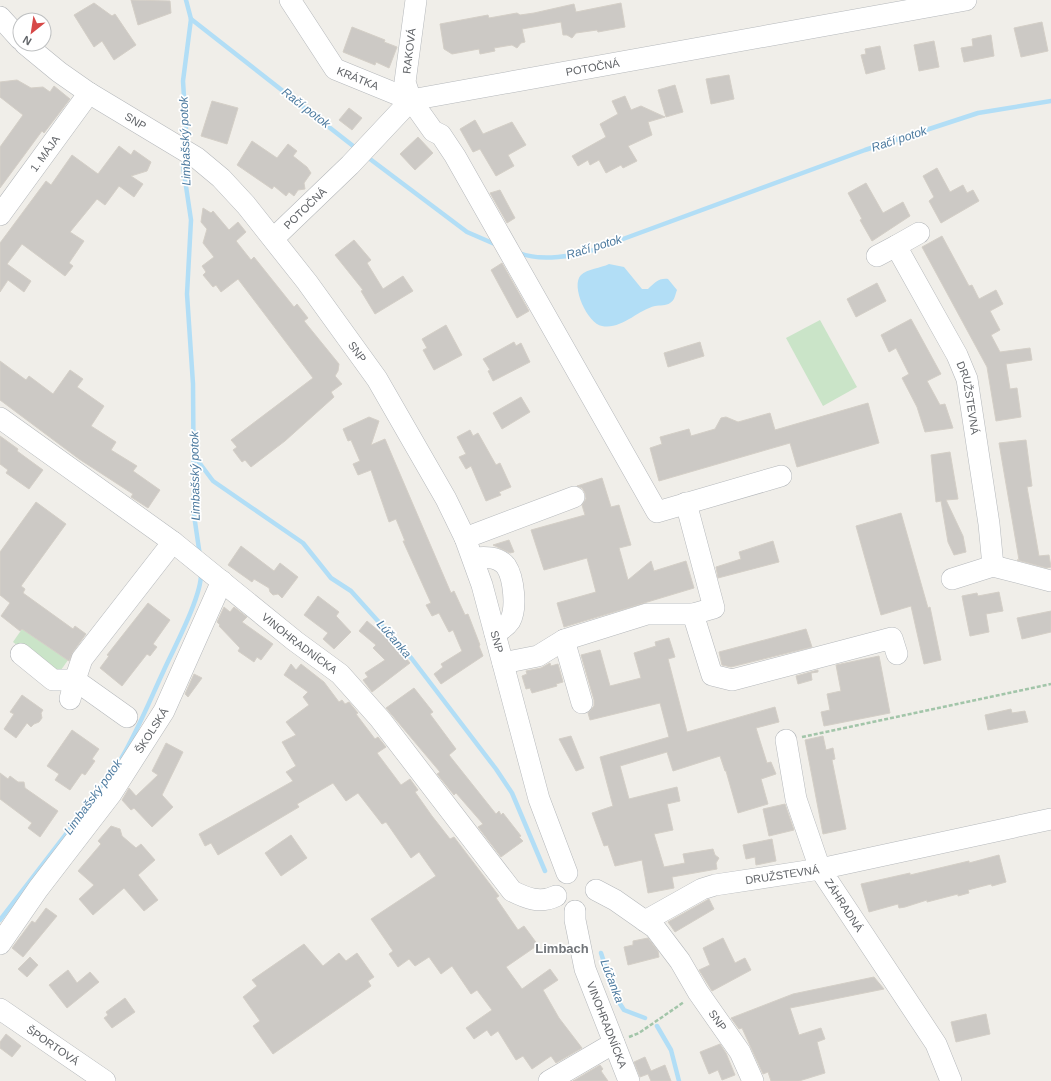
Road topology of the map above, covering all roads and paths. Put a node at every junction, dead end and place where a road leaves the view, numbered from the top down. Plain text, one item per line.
1 (290, 0) edge
2 (416, 0) edge
3 (966, 0) edge
4 (0, 17) edge
5 (12, 30) edge
6 (35, 52) edge
7 (89, 93) junction
8 (411, 100) junction
9 (0, 215) edge
10 (919, 234) dead end
11 (274, 238) junction
12 (896, 246) junction
13 (877, 256) dead end
14 (0, 418) edge
15 (781, 476) dead end
16 (574, 497) dead end
17 (686, 503) junction
18 (465, 538) junction
19 (173, 542) junction
20 (481, 557) junction
21 (994, 566) junction
22 (209, 571) junction
23 (952, 579) dead end
24 (1051, 581) edge
25 (693, 614) junction
26 (495, 633) junction
27 (564, 640) junction
28 (21, 654) dead end
29 (896, 654) dead end
30 (503, 663) junction
31 (1051, 684) edge
32 (72, 689) junction
33 (582, 703) dead end
34 (127, 717) dead end
35 (786, 740) joint
36 (1051, 819) edge
37 (820, 869) junction
38 (567, 873) junction
39 (596, 890) junction
40 (556, 896) junction
41 (576, 911) junction
42 (645, 921) junction
43 (0, 944) edge
44 (698, 992) junction
45 (0, 1010) edge
46 (614, 1043) junction
47 (105, 1081) edge
48 (549, 1081) edge
49 (629, 1081) edge
50 (753, 1081) edge
51 (951, 1081) edge

1 - 8 street, KRÁTKA
2 - 8 street, RAKOVÁ
3 - 8 street, POTOČNÁ
4 - 5 street
6 - 7 street, SNP
7 - 9 street, 1. MÁJA
7 - 11 street, SNP
8 - 11 street, POTOČNÁ
8 - 17 street
10 - 12 street
11 - 18 street, SNP
12 - 13 street
12 - 21 street, DRUŽSTEVNÁ
14 - 19 street, VINOHRADNÍCKA
15 - 17 street
16 - 18 street
17 - 25 street
18 - 20 street, SNP
19 - 22 street, VINOHRADNÍCKA
19 - 32 street
20 - 26 street, SNP
20 - 26 street
21 - 23 street
21 - 24 street
22 - 40 street, VINOHRADNÍCKA
22 - 43 street, ŠKOLSKÁ
25 - 27 street
25 - 29 street
26 - 30 street, SNP
27 - 30 street
27 - 33 street
28 - 32 street
30 - 38 street, SNP
31 - 35 path
32 - 34 street
35 - 37 street, DRUŽSTEVNÁ
36 - 37 street, ZÁHRADNÁ
37 - 42 street, DRUŽSTEVNÁ
37 - 51 street, ZÁHRADNÁ
38 - 39 street
38 - 40 street
39 - 41 street
39 - 42 street, SNP
40 - 41 street
41 - 46 street, VINOHRADNÍCKA
42 - 44 street, SNP
44 - 46 path
44 - 50 street, SNP
45 - 47 street, ŠPORTOVÁ
46 - 48 street
46 - 49 street, VINOHRADNÍCKA

